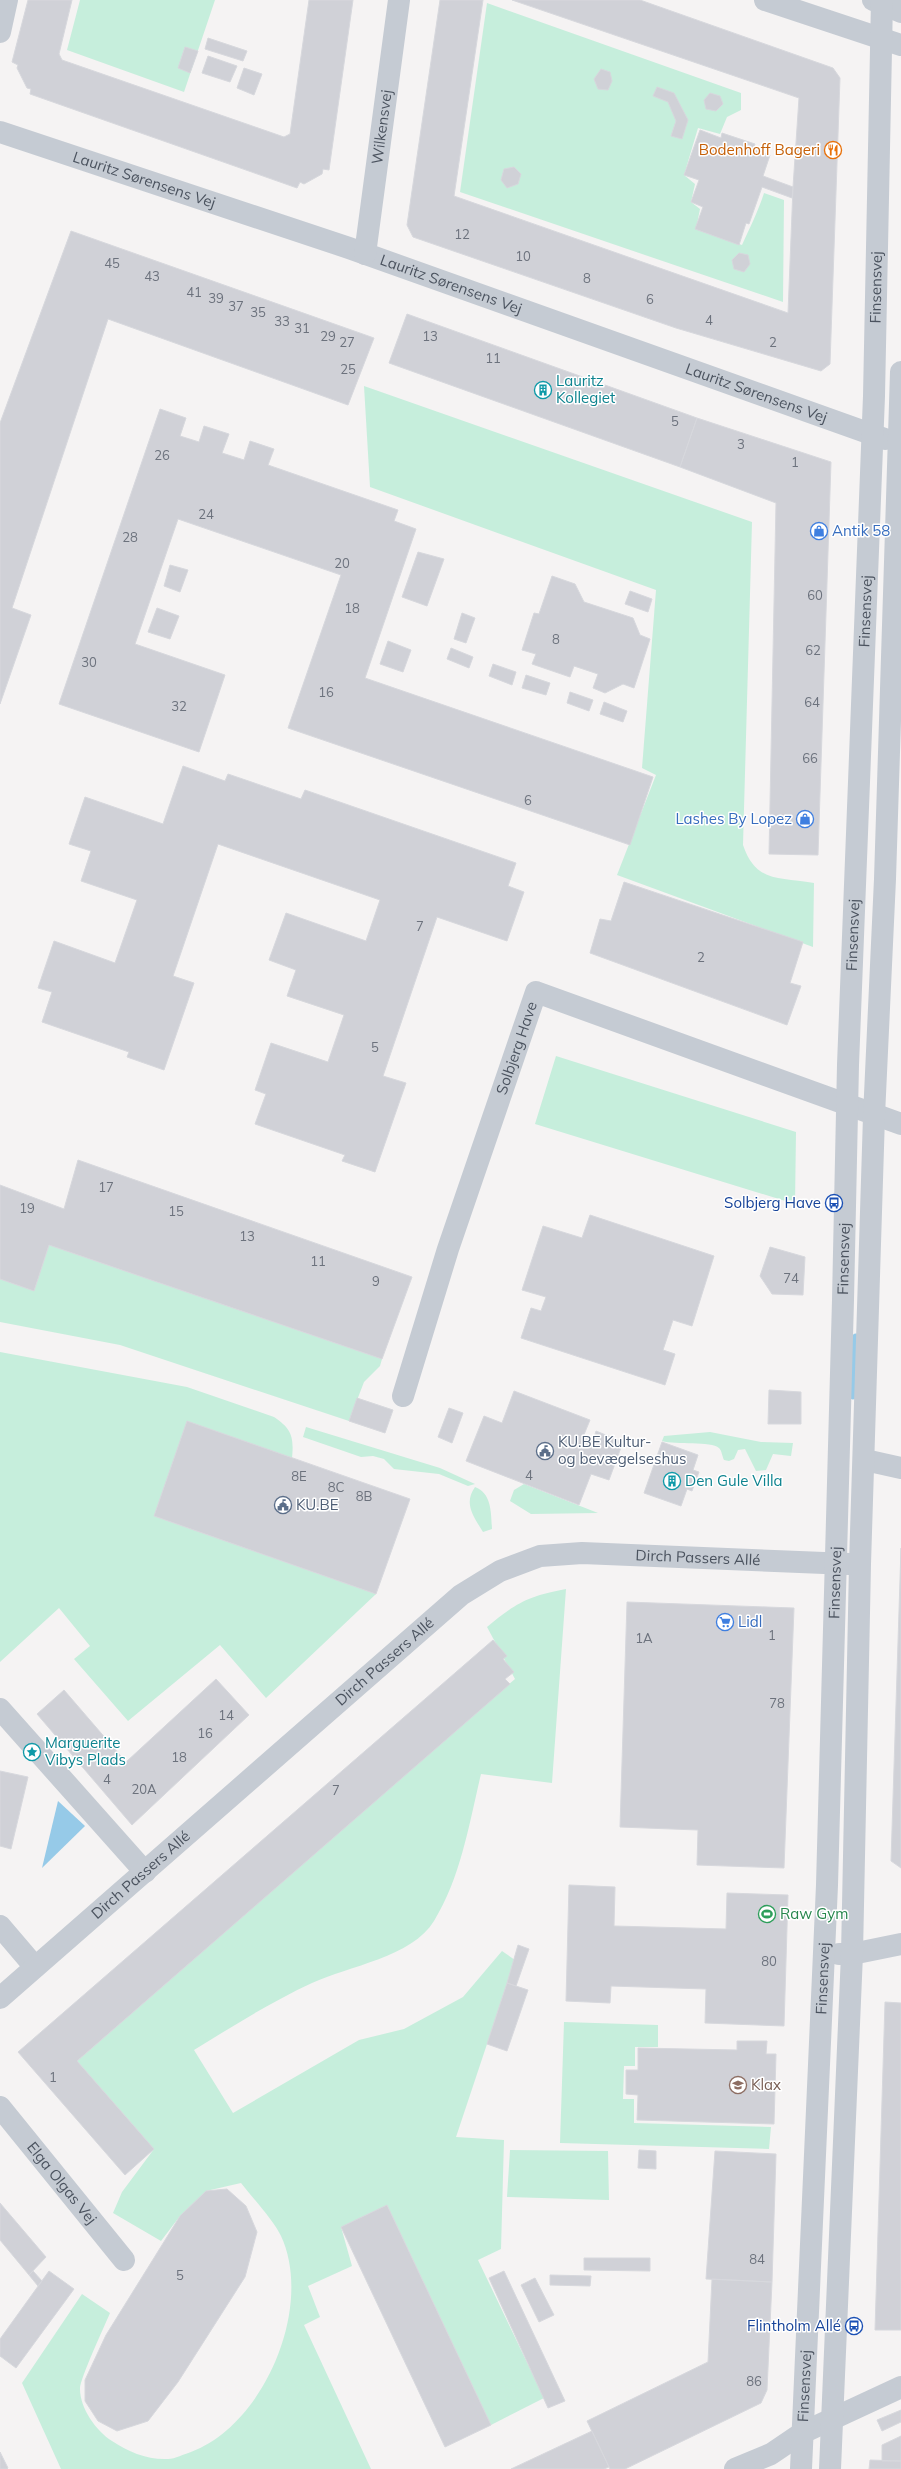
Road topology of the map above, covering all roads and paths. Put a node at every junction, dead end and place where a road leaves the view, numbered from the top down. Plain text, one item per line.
1 (7, 0) edge
2 (399, 0) edge
3 (765, 0) edge
4 (884, 4) edge
5 (0, 32) edge
6 (881, 38) junction
7 (901, 45) edge
8 (0, 132) edge
9 (365, 254) junction
10 (901, 372) edge
11 (874, 396) junction
12 (901, 402) edge
13 (872, 435) junction
14 (899, 443) junction
15 (847, 1106) junction
16 (874, 1116) junction
17 (901, 1124) edge
18 (403, 1396) dead end
19 (865, 1460) junction
20 (901, 1468) edge
21 (836, 1563) junction
22 (860, 1564) junction
23 (0, 1709) edge
24 (145, 1872) junction
25 (0, 1926) edge
26 (901, 1944) edge
27 (824, 1954) junction
28 (852, 1954) junction
29 (35, 1967) junction
30 (0, 1998) edge
31 (0, 2107) edge
32 (124, 2260) dead end
33 (901, 2387) edge
34 (832, 2419) junction
35 (802, 2433) junction
36 (735, 2469) edge
37 (801, 2469) edge
38 (830, 2469) edge

1 - 5 street
2 - 9 street, Wilkensvej
3 - 6 street
4 - 6 street, Finsensvej
6 - 7 street
6 - 11 street, Finsensvej
8 - 9 street, Lauritz Sørensens Vej
9 - 13 street, Lauritz Sørensens Vej
10 - 12 street, Finsensvej
11 - 12 street
11 - 13 street, Finsensvej
12 - 14 street, Finsensvej
13 - 14 street, Lauritz Sørensens Vej
13 - 15 street, Finsensvej
14 - 16 street, Finsensvej
15 - 16 street
15 - 18 street, Solbjerg Have
15 - 21 street, Finsensvej
16 - 17 street
16 - 19 street, Finsensvej
19 - 20 street
19 - 22 street, Finsensvej
21 - 22 street, Dirch Passers Allé
21 - 24 street, Dirch Passers Allé
21 - 27 street, Finsensvej
22 - 28 street, Finsensvej
23 - 24 street
24 - 29 street, Dirch Passers Allé
25 - 29 street
26 - 28 street
27 - 28 street
27 - 35 street, Finsensvej
28 - 34 street, Finsensvej
29 - 30 street, Dirch Passers Allé
31 - 32 street, Elga Olgas Vej
33 - 34 street
34 - 35 street
34 - 38 street, Finsensvej
35 - 36 street
35 - 37 street, Finsensvej

